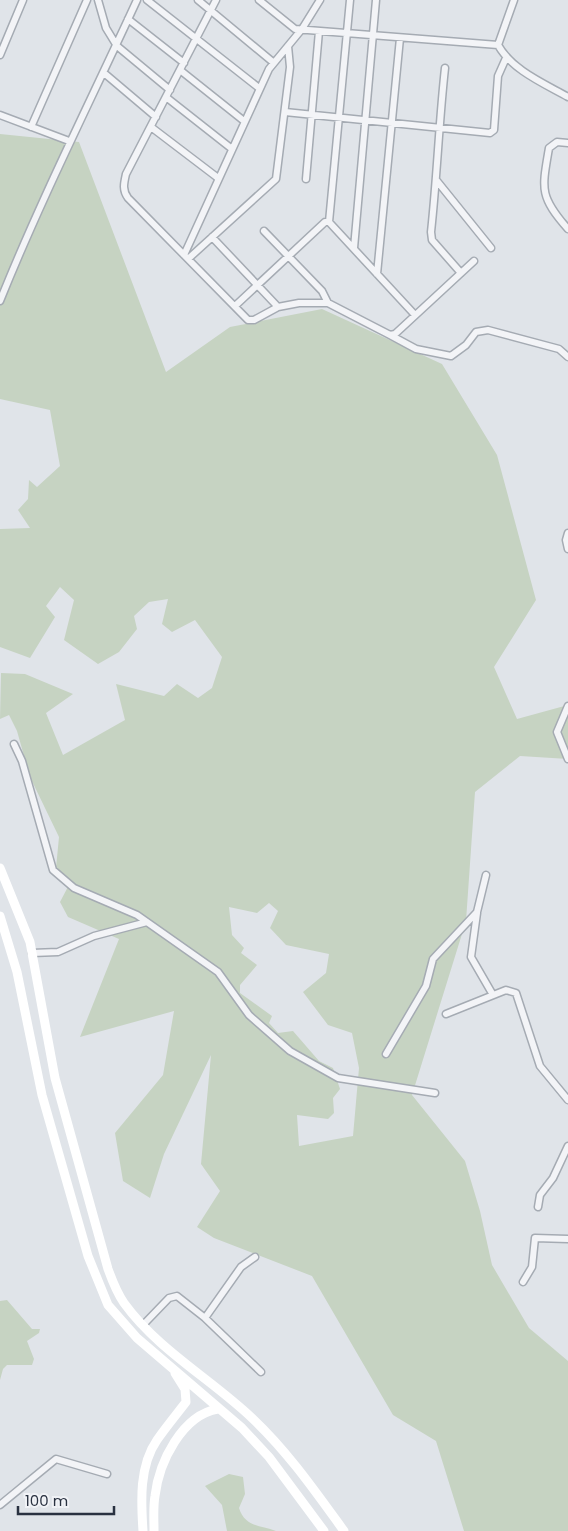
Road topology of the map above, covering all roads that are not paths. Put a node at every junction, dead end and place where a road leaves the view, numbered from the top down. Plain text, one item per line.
1 (23, 0) edge
2 (87, 0) edge
3 (98, 0) edge
4 (137, 0) edge
5 (147, 0) edge
6 (198, 0) edge
7 (216, 0) edge
8 (258, 0) edge
9 (320, 0) edge
10 (350, 0) edge
11 (376, 0) edge
12 (514, 0) edge
13 (211, 10) junction
14 (128, 19) junction
15 (302, 29) junction
16 (319, 31) junction
17 (346, 33) junction
18 (373, 35) junction
19 (400, 38) junction
20 (197, 39) junction
21 (498, 45) junction
22 (117, 46) junction
23 (288, 46) junction
24 (0, 55) edge
25 (506, 58) junction
26 (184, 63) junction
27 (274, 63) junction
28 (445, 68) dead end
29 (180, 70) junction
30 (104, 73) junction
31 (259, 88) junction
32 (170, 90) junction
33 (166, 97) junction
34 (568, 97) edge
35 (285, 112) junction
36 (0, 115) edge
37 (312, 115) junction
38 (156, 117) junction
39 (338, 117) junction
40 (365, 120) junction
41 (244, 121) junction
42 (393, 123) junction
43 (31, 127) junction
44 (151, 127) junction
45 (439, 127) junction
46 (70, 141) junction
47 (568, 143) edge
48 (232, 149) junction
49 (218, 178) junction
50 (306, 179) dead end
51 (437, 181) junction
52 (329, 222) junction
53 (568, 229) edge
54 (264, 231) dead end
55 (212, 237) junction
56 (354, 248) junction
57 (491, 248) dead end
58 (288, 256) junction
59 (186, 257) junction
60 (474, 261) dead end
61 (461, 273) junction
62 (377, 274) junction
63 (257, 285) junction
64 (0, 301) edge
65 (328, 304) junction
66 (235, 306) junction
67 (278, 308) junction
68 (415, 315) junction
69 (390, 335) junction
70 (568, 357) edge
71 (568, 533) edge
72 (568, 549) edge
73 (568, 706) edge
74 (14, 744) dead end
75 (568, 759) edge
76 (0, 868) edge
77 (486, 875) dead end
78 (477, 912) junction
79 (0, 916) edge
80 (147, 922) junction
81 (32, 953) junction
82 (493, 996) junction
83 (446, 1014) dead end
84 (386, 1054) dead end
85 (435, 1092) dead end
86 (568, 1100) edge
87 (568, 1146) edge
88 (538, 1207) dead end
89 (568, 1238) edge
90 (255, 1257) dead end
91 (523, 1282) dead end
92 (205, 1318) junction
93 (143, 1325) junction
94 (175, 1354) junction
95 (170, 1366) junction
96 (261, 1372) dead end
97 (218, 1409) junction
98 (252, 1418) junction
99 (242, 1428) junction
100 (107, 1474) dead end
101 (0, 1505) edge
102 (142, 1531) edge
103 (154, 1531) edge
104 (324, 1531) edge
105 (344, 1531) edge

1 - 24 street
2 - 43 street
3 - 22 street
4 - 14 street
5 - 20 street
6 - 13 street
7 - 13 street
8 - 15 street
9 - 15 street
10 - 17 street
11 - 18 street
12 - 21 street
13 - 20 street
13 - 27 street
14 - 22 street
14 - 26 street
15 - 16 street
15 - 23 street
16 - 17 street
16 - 37 street
17 - 18 street
17 - 39 street
18 - 19 street
18 - 40 street
19 - 21 street
19 - 42 street
20 - 26 street
20 - 31 street
21 - 25 street
22 - 30 street
22 - 32 street
23 - 27 street
23 - 35 street
25 - 34 street
25 - 45 street
26 - 29 street
27 - 31 street
28 - 45 street
29 - 32 street
29 - 41 street
30 - 38 street
30 - 46 street
31 - 41 street
32 - 33 street
33 - 38 street
33 - 48 street
35 - 37 street
35 - 55 street
36 - 43 street
37 - 39 street
37 - 50 street
38 - 44 street
39 - 40 street
39 - 52 street
40 - 42 street
40 - 56 street
41 - 48 street
42 - 45 street
42 - 62 street
43 - 46 street
44 - 49 street
44 - 59 street
45 - 51 street
46 - 64 street
47 - 53 street
48 - 49 street
49 - 59 street
51 - 57 street
51 - 61 street
52 - 56 street
52 - 58 street
54 - 58 street
55 - 59 street
55 - 63 street
56 - 62 street
58 - 63 street
58 - 65 street
59 - 66 street
60 - 61 street
61 - 68 street
62 - 68 street
63 - 66 street
63 - 67 street
65 - 67 street
65 - 69 street
66 - 67 street
68 - 69 street
69 - 70 street
71 - 72 street
73 - 75 street
74 - 80 street
76 - 81 main road
77 - 78 street
78 - 82 street
78 - 84 street
79 - 95 main road
80 - 81 street
80 - 85 street
81 - 93 main road
82 - 83 street
82 - 86 street
87 - 88 street
89 - 91 street
90 - 92 street
92 - 93 street
92 - 96 street
93 - 94 main road
94 - 95 main road
94 - 98 main road
95 - 97 main road
95 - 102 main road
97 - 99 main road
97 - 103 main road
98 - 99 main road
98 - 105 main road
99 - 104 main road
100 - 101 street

